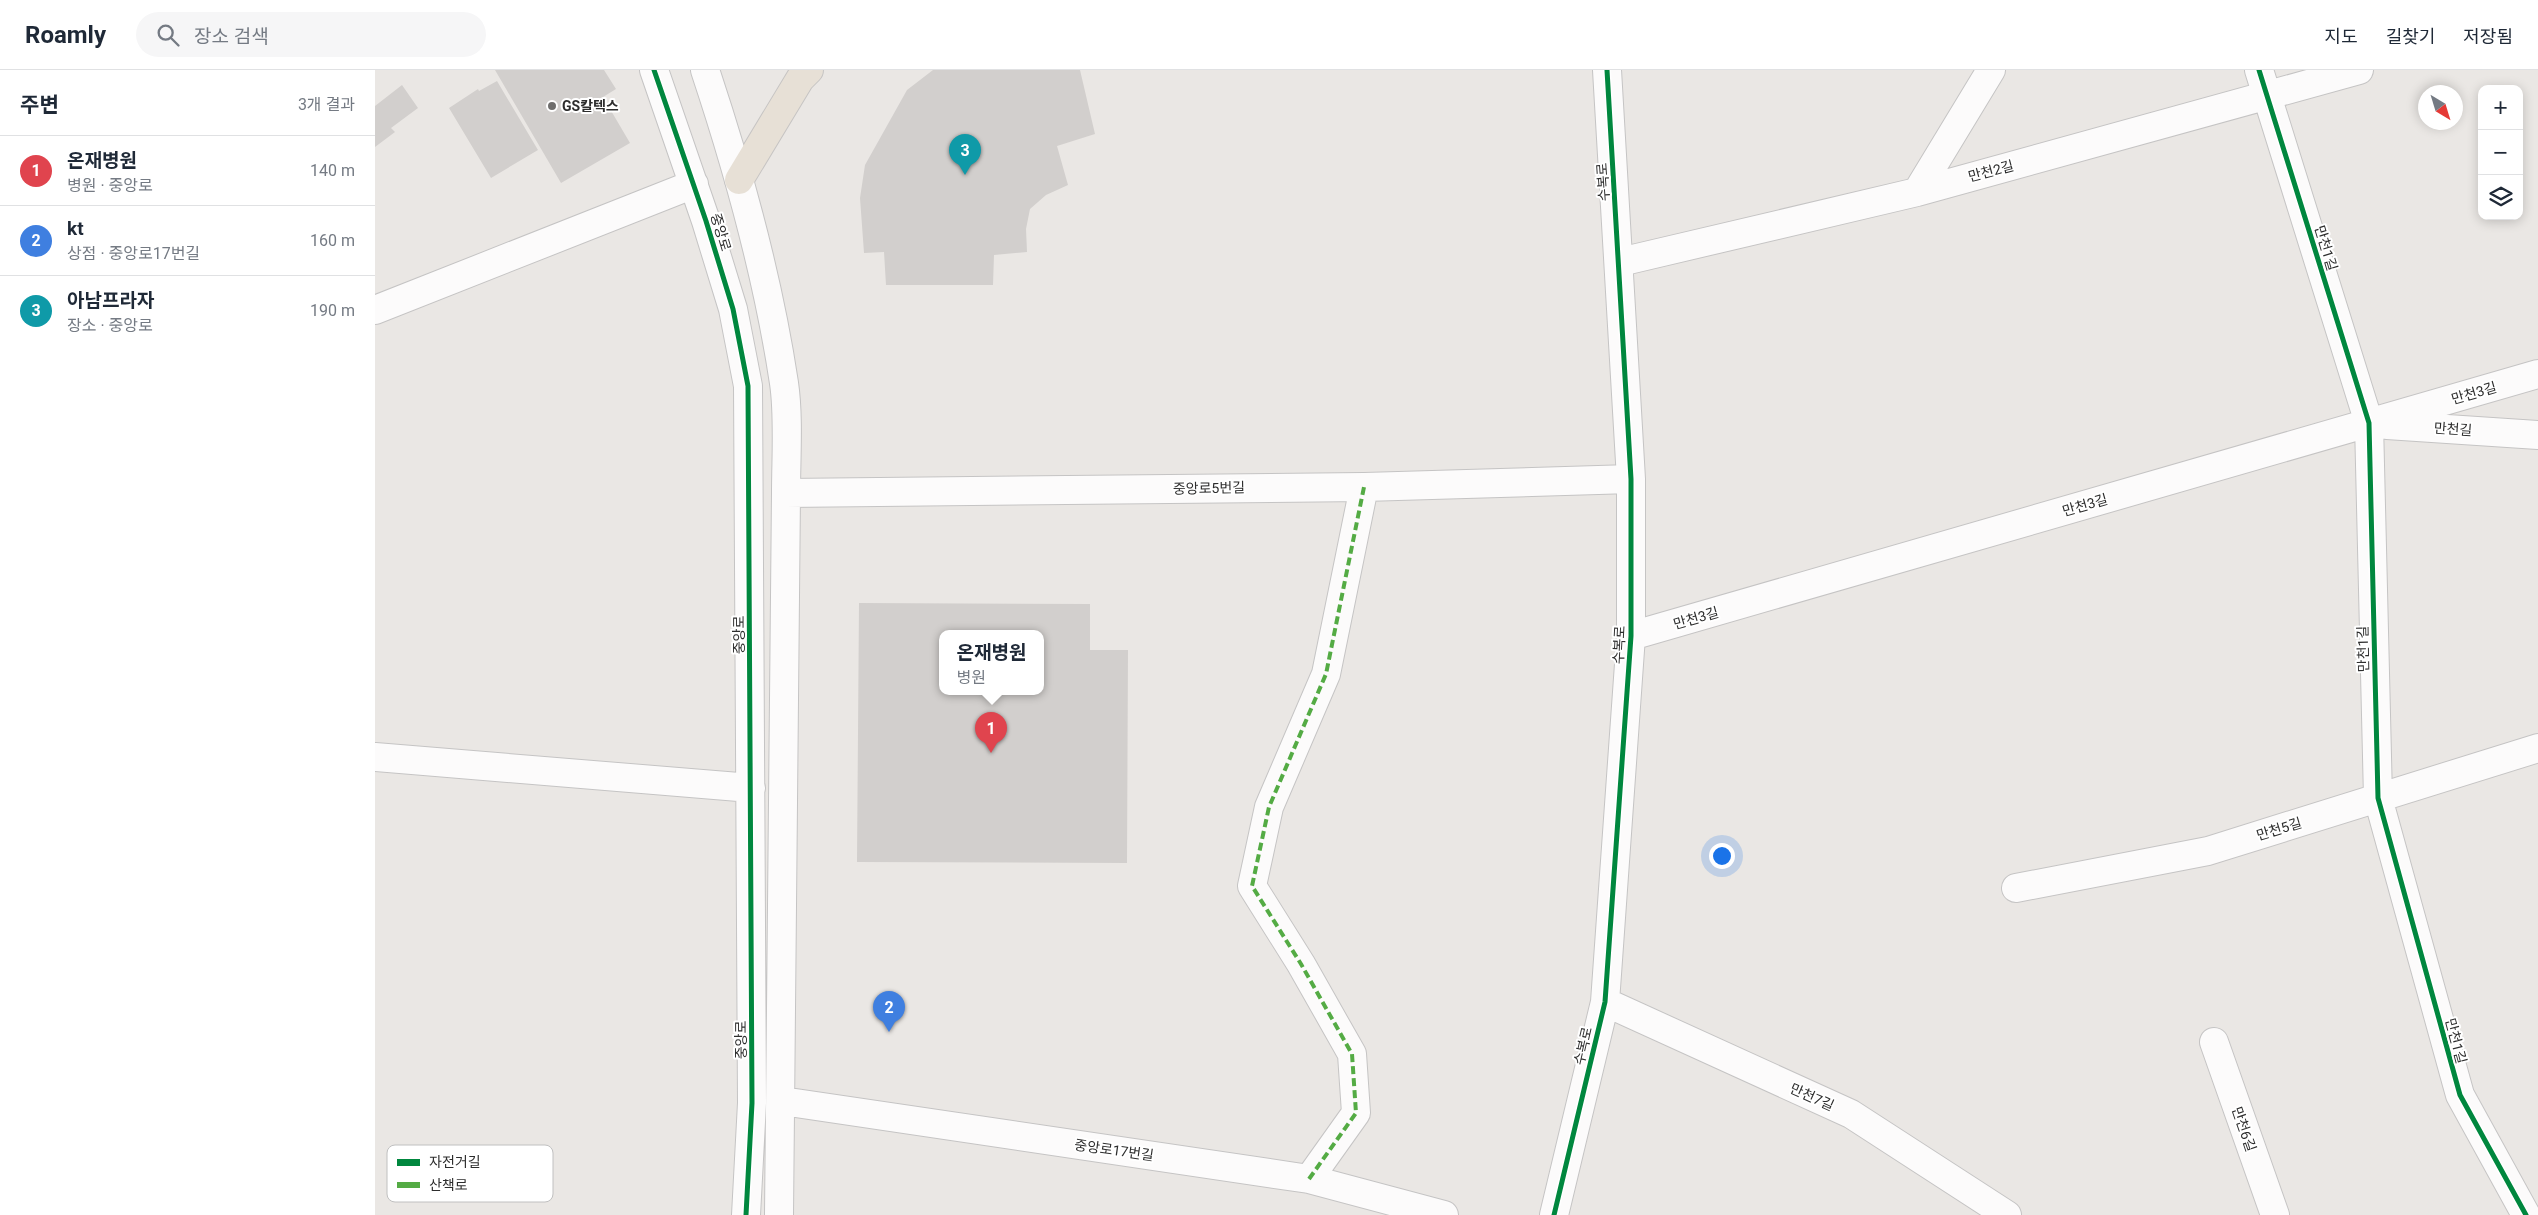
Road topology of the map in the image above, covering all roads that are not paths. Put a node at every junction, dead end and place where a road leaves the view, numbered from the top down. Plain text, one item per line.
1 (654, 70) edge
2 (705, 70) edge
3 (809, 70) edge
4 (1607, 70) edge
5 (1991, 70) edge
6 (2359, 70) edge
7 (2263, 82) edge
8 (739, 180) junction
9 (694, 184) junction
10 (1917, 192) junction
11 (1620, 262) junction
12 (375, 310) edge
13 (2538, 374) edge
14 (2369, 423) junction
15 (2538, 435) edge
16 (1631, 480) junction
17 (1364, 487) junction
18 (786, 493) junction
19 (1631, 636) junction
20 (2538, 748) edge
21 (375, 757) edge
22 (751, 788) junction
23 (2378, 798) junction
24 (2016, 888) dead end
25 (1605, 1002) junction
26 (2214, 1042) dead end
27 (782, 1101) junction
28 (1309, 1179) junction
29 (746, 1215) edge
30 (779, 1215) edge
31 (1444, 1215) edge
32 (1554, 1215) edge
33 (2007, 1215) edge
34 (2275, 1215) edge
35 (2526, 1215) edge

1 - 9 street, 중앙로
2 - 8 street
3 - 8 main road
4 - 11 street, 수복로
5 - 10 street
6 - 7 street, 만천2길
7 - 10 street, 만천2길
7 - 14 street, 만천1길
8 - 18 street
9 - 12 street
9 - 22 street, 중앙로
10 - 11 street, 만천2길
11 - 16 street, 수복로
13 - 14 street, 만천3길
14 - 15 street, 만천길
14 - 19 street, 만천3길
14 - 23 street, 만천1길
16 - 17 street, 중앙로5번길
16 - 19 street, 수복로
17 - 18 street, 중앙로5번길
17 - 28 street
18 - 27 street
19 - 25 street, 수복로
20 - 23 street, 만천5길
21 - 22 street
22 - 29 street, 중앙로
23 - 24 street, 만천5길
23 - 35 street, 만천1길
25 - 32 street, 수복로
25 - 33 street, 만천7길
26 - 34 street, 만천6길
27 - 28 street, 중앙로17번길
27 - 30 street
28 - 31 street, 중앙로17번길

